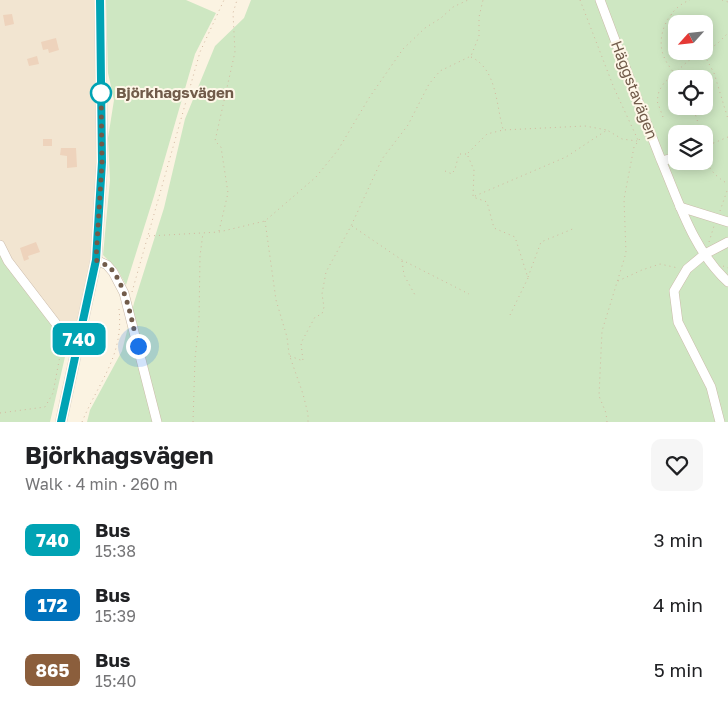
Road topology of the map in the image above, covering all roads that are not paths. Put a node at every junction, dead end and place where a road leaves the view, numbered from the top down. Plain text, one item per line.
1 (100, 0) edge
2 (600, 0) edge
3 (668, 159) edge
4 (662, 161) junction
5 (680, 207) junction
6 (728, 222) edge
7 (728, 242) edge
8 (0, 245) edge
9 (705, 254) junction
10 (96, 260) junction
11 (728, 282) edge
12 (73, 340) junction
13 (61, 422) edge
14 (157, 422) edge
15 (720, 422) edge

1 - 10 main road
2 - 4 street, Häggstavägen
3 - 4 street
4 - 5 street, Häggstavägen
5 - 6 street
5 - 9 street, Häggstavägen
7 - 9 street
8 - 12 street
9 - 11 street, Häggstavägen
9 - 15 street
10 - 12 main road
10 - 14 street
12 - 13 main road

